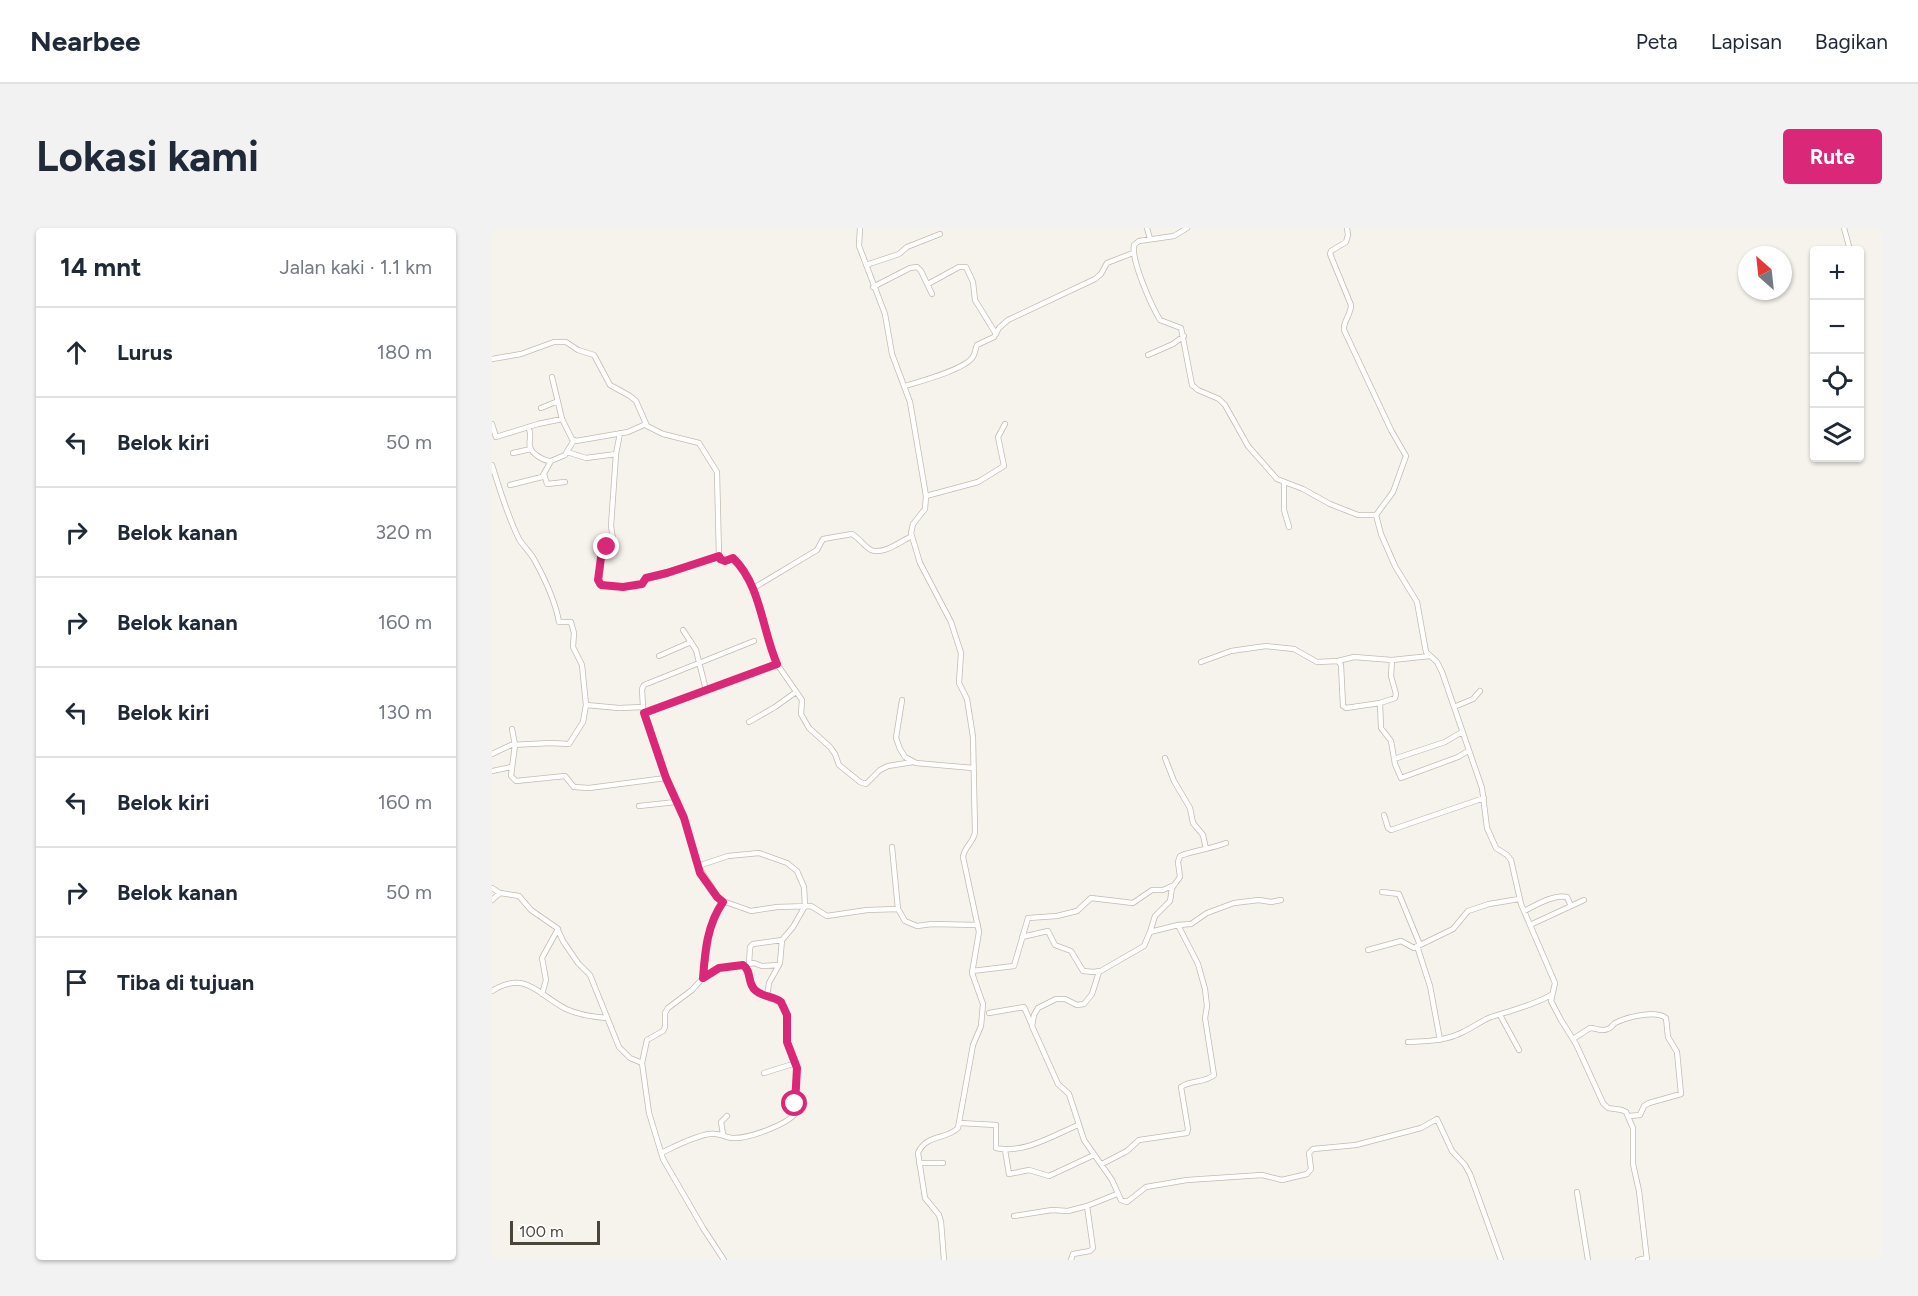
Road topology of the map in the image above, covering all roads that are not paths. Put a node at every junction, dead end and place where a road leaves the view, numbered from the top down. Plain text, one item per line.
1 (860, 228) edge
2 (1147, 228) edge
3 (1187, 228) edge
4 (1347, 228) edge
5 (1844, 228) edge
6 (940, 234) dead end
7 (1150, 239) junction
8 (1849, 246) edge
9 (1133, 253) junction
10 (866, 265) junction
11 (928, 284) junction
12 (873, 286) junction
13 (932, 294) dead end
14 (996, 334) junction
15 (1184, 336) junction
16 (1148, 355) dead end
17 (492, 359) edge
18 (552, 377) dead end
19 (905, 386) junction
20 (558, 401) junction
21 (541, 408) dead end
22 (562, 419) junction
23 (492, 424) edge
24 (645, 424) junction
25 (1005, 424) dead end
26 (528, 427) junction
27 (620, 433) junction
28 (494, 438) edge
29 (574, 440) junction
30 (531, 449) junction
31 (567, 452) junction
32 (513, 453) dead end
33 (616, 454) junction
34 (551, 461) junction
35 (492, 465) edge
36 (544, 474) junction
37 (565, 482) dead end
38 (1284, 483) junction
39 (510, 484) dead end
40 (926, 496) junction
41 (1376, 515) junction
42 (1289, 528) dead end
43 (912, 536) junction
44 (719, 556) junction
45 (752, 589) junction
46 (683, 630) dead end
47 (754, 641) dead end
48 (691, 642) junction
49 (660, 656) dead end
50 (1430, 656) junction
51 (1392, 660) junction
52 (1338, 661) junction
53 (1201, 662) dead end
54 (777, 664) junction
55 (698, 665) junction
56 (706, 690) junction
57 (1480, 691) dead end
58 (796, 692) junction
59 (902, 700) dead end
60 (1380, 703) junction
61 (586, 705) junction
62 (1454, 707) junction
63 (643, 710) junction
64 (749, 722) dead end
65 (512, 729) dead end
66 (1462, 732) junction
67 (514, 745) junction
68 (1468, 751) junction
69 (492, 754) edge
70 (1165, 758) dead end
71 (1394, 759) junction
72 (913, 762) junction
73 (512, 767) junction
74 (973, 768) junction
75 (492, 771) edge
76 (666, 778) junction
77 (1484, 798) junction
78 (676, 802) junction
79 (639, 806) dead end
80 (1384, 815) dead end
81 (1226, 843) dead end
82 (892, 847) dead end
83 (1206, 849) junction
84 (698, 866) junction
85 (1173, 886) junction
86 (492, 888) edge
87 (1382, 892) dead end
88 (500, 893) junction
89 (1519, 899) junction
90 (492, 900) edge
91 (1281, 900) dead end
92 (1584, 900) dead end
93 (723, 902) junction
94 (805, 906) junction
95 (1571, 906) junction
96 (898, 909) junction
97 (1524, 911) junction
98 (978, 925) junction
99 (1178, 925) junction
100 (1530, 925) junction
101 (558, 929) junction
102 (1150, 932) junction
103 (1022, 937) junction
104 (782, 940) junction
105 (1418, 946) junction
106 (1368, 950) dead end
107 (746, 964) junction
108 (779, 965) junction
109 (1102, 969) junction
110 (972, 971) junction
111 (703, 978) junction
112 (492, 991) edge
113 (542, 994) junction
114 (1551, 994) junction
115 (766, 996) junction
116 (989, 1013) dead end
117 (1500, 1015) junction
118 (607, 1018) junction
119 (1032, 1026) junction
120 (1573, 1039) junction
121 (1440, 1040) junction
122 (1408, 1042) dead end
123 (1519, 1050) dead end
124 (642, 1063) junction
125 (795, 1063) junction
126 (764, 1073) dead end
127 (727, 1116) dead end
128 (1629, 1116) junction
129 (960, 1123) junction
130 (1078, 1125) junction
131 (723, 1134) junction
132 (1005, 1149) junction
133 (661, 1153) junction
134 (1094, 1155) junction
135 (943, 1162) dead end
136 (919, 1163) junction
137 (1102, 1164) junction
138 (1577, 1192) dead end
139 (1117, 1194) junction
140 (1087, 1206) junction
141 (1014, 1216) dead end
142 (1647, 1259) edge
143 (724, 1260) edge
144 (944, 1260) edge
145 (1071, 1260) edge
146 (1501, 1260) edge
147 (1588, 1260) edge
148 (1638, 1260) edge

1 - 10 street
2 - 7 street
3 - 7 street
4 - 41 street
5 - 8 street
6 - 10 street
7 - 9 street
9 - 14 street
9 - 15 street
10 - 12 street
11 - 12 street
11 - 13 street
11 - 14 street
12 - 19 street
14 - 19 street
15 - 16 street
15 - 38 street
17 - 24 street
18 - 20 street
19 - 40 street
20 - 21 street
20 - 22 street
22 - 26 street
22 - 29 street
23 - 28 street
24 - 27 street
24 - 44 street
25 - 40 street
26 - 28 street
26 - 30 street
27 - 29 street
27 - 33 street
29 - 31 street
30 - 32 street
30 - 34 street
31 - 33 street
31 - 34 street
33 - 44 street
34 - 36 street
35 - 61 street
36 - 37 street
36 - 39 street
38 - 41 street
38 - 42 street
40 - 43 street
41 - 50 street
43 - 45 street
43 - 74 street
44 - 45 street
45 - 54 street
46 - 48 street
47 - 55 street
48 - 49 street
48 - 55 street
50 - 51 street
50 - 62 street
51 - 52 street
51 - 60 street
52 - 53 street
52 - 60 street
54 - 56 street
54 - 58 street
55 - 56 street
55 - 63 street
56 - 63 street
57 - 62 street
58 - 64 street
58 - 72 street
59 - 72 street
60 - 71 street
61 - 63 street
61 - 67 street
62 - 66 street
63 - 76 street
65 - 67 street
66 - 68 street
66 - 71 street
67 - 69 street
67 - 73 street
68 - 71 street
68 - 77 street
70 - 83 street
72 - 74 street
73 - 75 street
73 - 76 street
74 - 98 street
76 - 78 street
77 - 80 street
77 - 89 street
78 - 79 street
78 - 84 street
81 - 83 street
82 - 96 street
83 - 85 street
84 - 93 street
84 - 94 street
85 - 102 street
85 - 103 street
86 - 88 street
87 - 105 street
88 - 90 street
88 - 101 street
89 - 97 street
89 - 105 street
91 - 99 street
92 - 95 street
93 - 94 street
93 - 111 street
94 - 96 street
94 - 104 street
95 - 97 street
95 - 100 street
96 - 98 street
97 - 100 street
98 - 110 street
99 - 102 street
99 - 137 street
100 - 114 street
101 - 113 street
101 - 118 street
102 - 109 street
103 - 109 street
103 - 110 street
104 - 107 street
104 - 108 street
105 - 106 street
105 - 121 street
107 - 108 street
107 - 111 street
107 - 115 street
108 - 115 street
109 - 119 street
110 - 129 street
111 - 124 street
112 - 113 street
113 - 118 street
114 - 117 street
114 - 120 street
115 - 125 street
116 - 119 street
117 - 121 street
117 - 123 street
118 - 124 street
119 - 130 street
120 - 128 street
120 - 128 street
121 - 122 street
124 - 133 street
125 - 126 street
125 - 131 street
127 - 131 street
128 - 142 street
129 - 132 street
129 - 136 street
130 - 132 street
130 - 134 street
131 - 133 street
132 - 134 street
133 - 143 street
134 - 137 street
135 - 136 street
136 - 144 street
137 - 139 street
138 - 147 street
139 - 140 street
139 - 146 street
140 - 141 street
140 - 145 street
142 - 148 street

